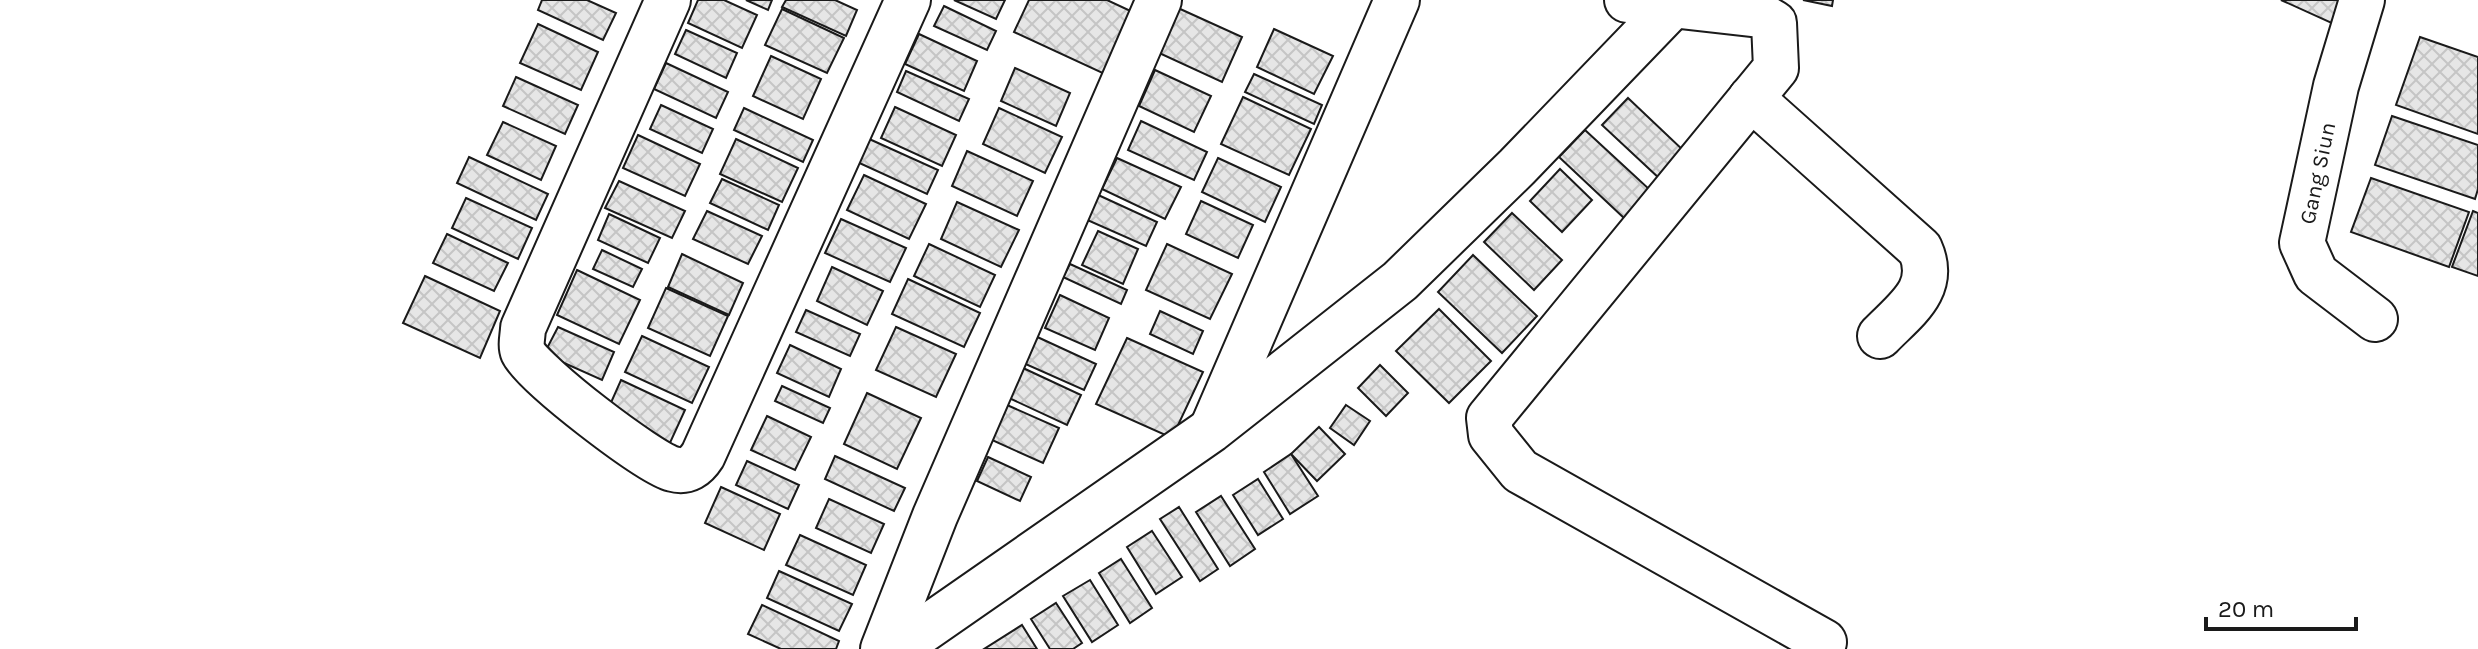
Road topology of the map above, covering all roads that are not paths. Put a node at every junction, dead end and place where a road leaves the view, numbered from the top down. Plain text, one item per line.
1 (668, 0) edge
2 (908, 0) edge
3 (1159, 0) edge
4 (1397, 0) edge
5 (1627, 0) edge
6 (2362, 0) edge
7 (1674, 4) junction
8 (1751, 98) junction
9 (2375, 319) dead end
10 (1880, 336) dead end
11 (1211, 430) junction
12 (1824, 642) dead end
13 (883, 649) edge
14 (896, 649) edge

1 - 2 street
3 - 13 street
4 - 11 street
5 - 7 street
6 - 9 street, Gang Siun
7 - 8 street
7 - 11 street
8 - 10 street
8 - 12 street
11 - 14 street

